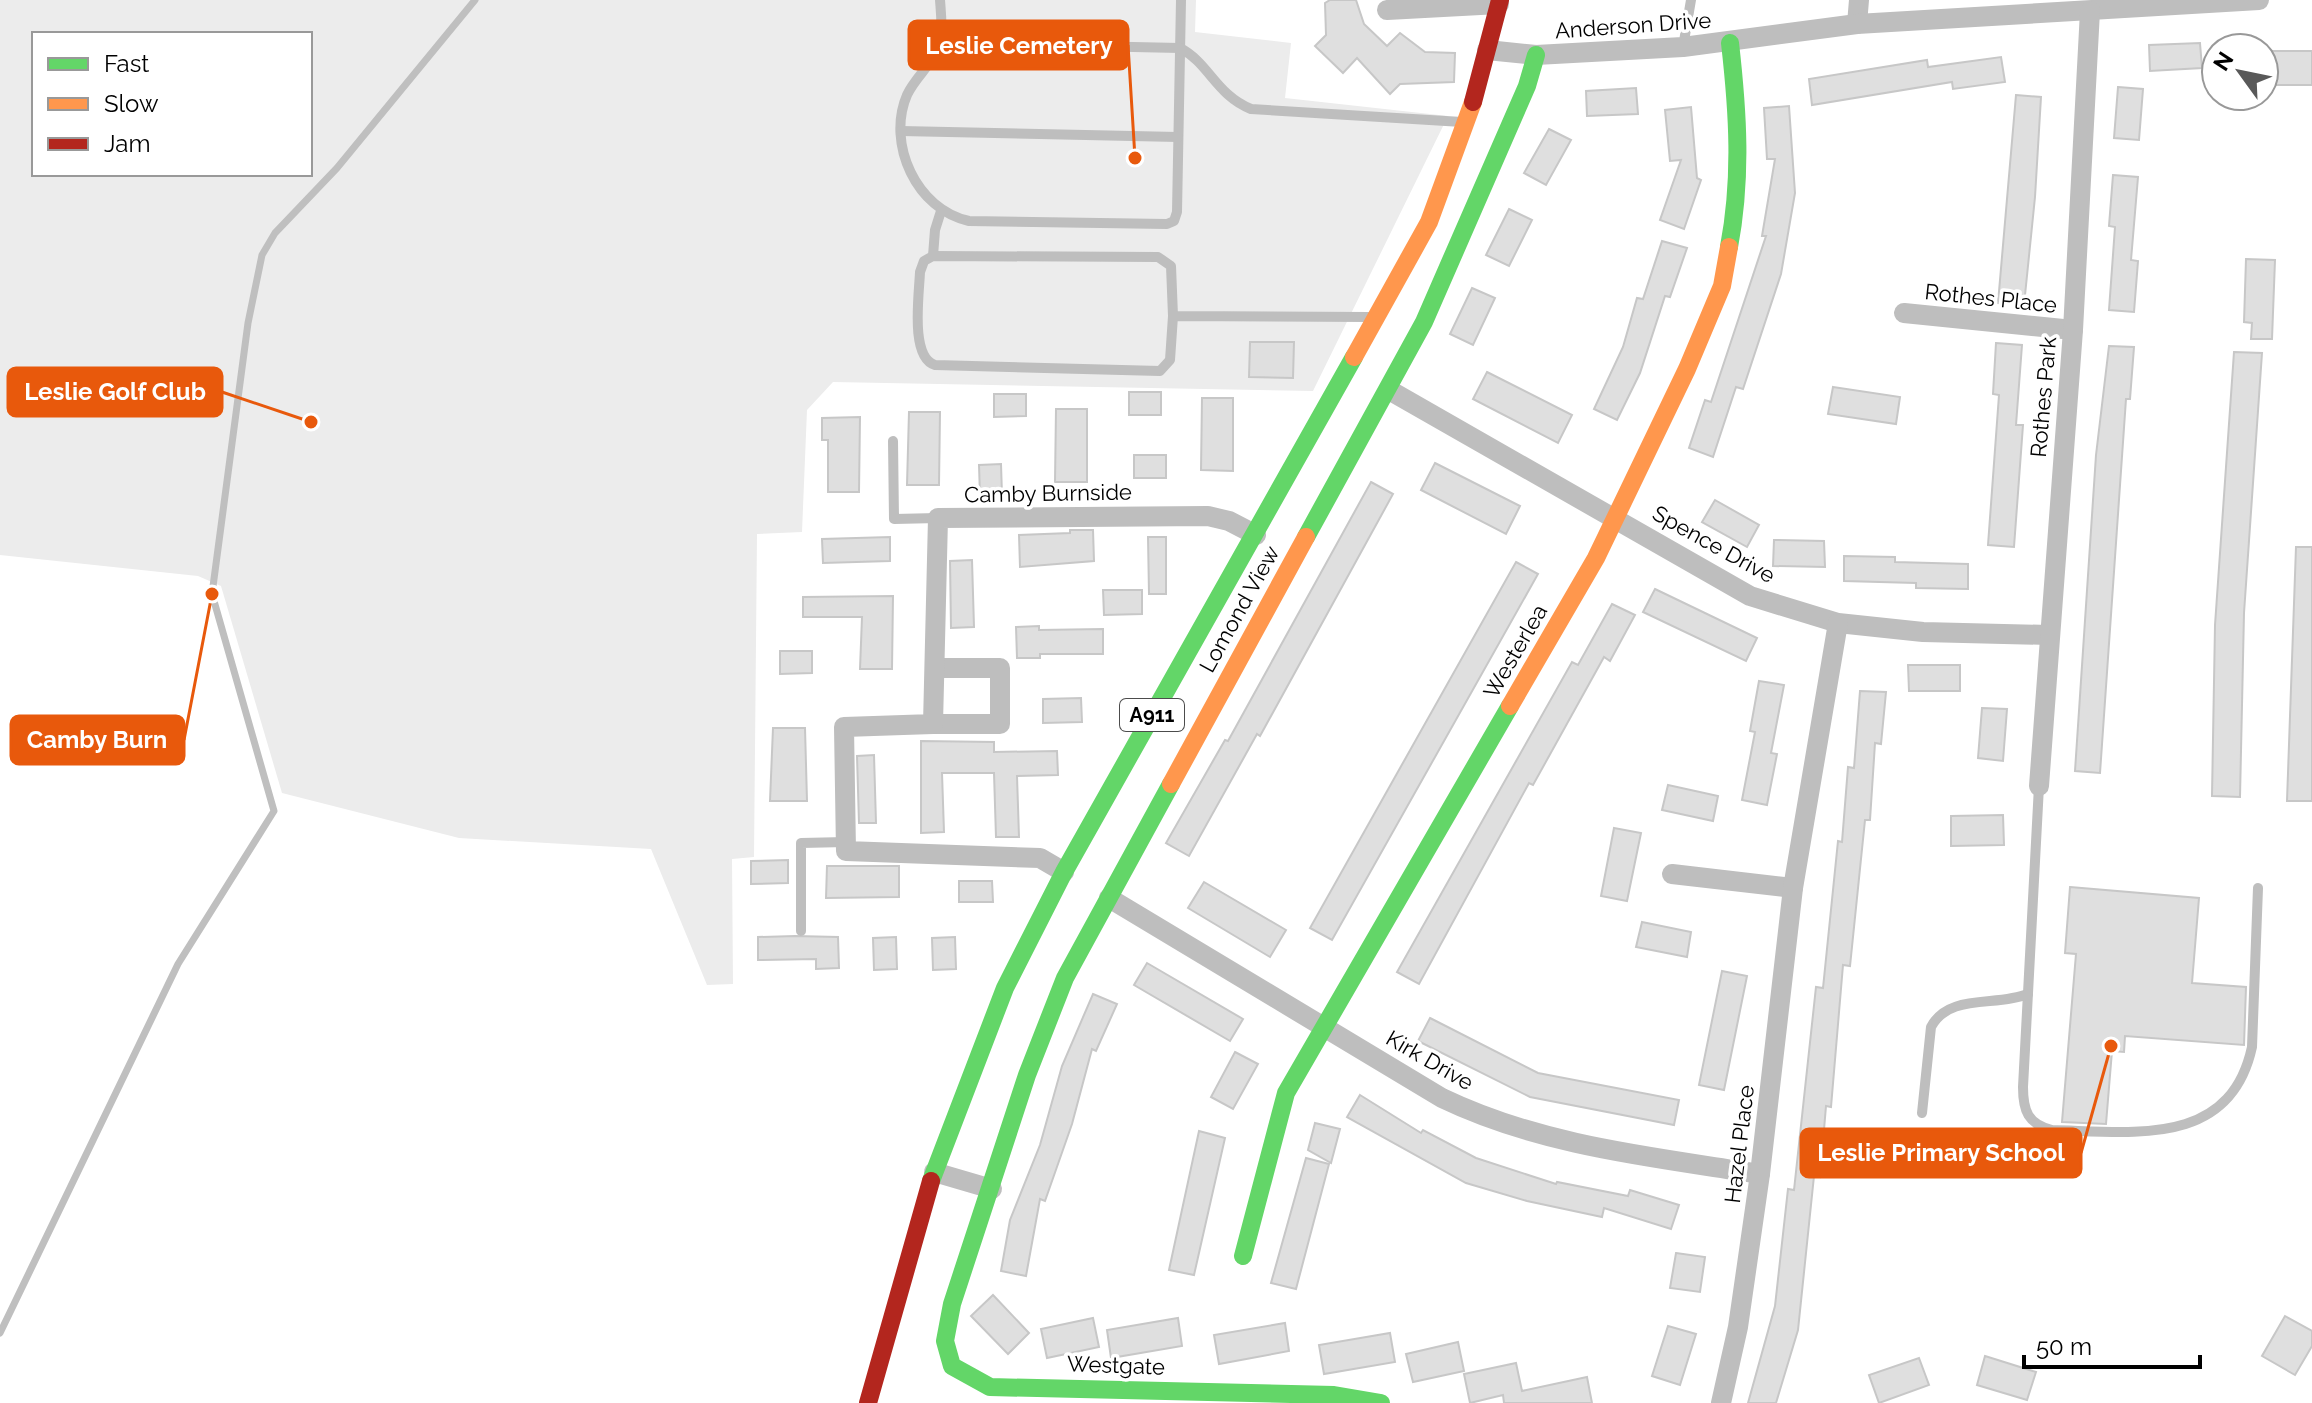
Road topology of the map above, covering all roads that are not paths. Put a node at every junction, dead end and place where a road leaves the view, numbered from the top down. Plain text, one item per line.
1 (940, 0) edge
2 (1181, 0) edge
3 (1691, 0) edge
4 (1859, 0) edge
5 (2259, 0) edge
6 (2218, 1) edge
7 (1499, 2) edge
8 (2097, 7) edge
9 (1387, 10) dead end
10 (1857, 24) junction
11 (940, 43) junction
12 (1730, 43) junction
13 (1683, 47) junction
14 (1180, 48) junction
15 (1487, 50) junction
16 (1536, 55) junction
17 (1468, 122) junction
18 (901, 131) junction
19 (1178, 137) junction
20 (941, 211) junction
21 (933, 256) junction
22 (1904, 313) dead end
23 (1173, 316) junction
24 (1379, 316) junction
25 (2073, 330) junction
26 (1389, 390) junction
27 (893, 441) dead end
28 (938, 518) junction
29 (1617, 518) junction
30 (1256, 535) junction
31 (1838, 623) junction
32 (2048, 635) junction
33 (936, 668) junction
34 (933, 724) junction
35 (2039, 786) joint
36 (846, 842) junction
37 (1064, 872) junction
38 (1672, 874) dead end
39 (1793, 888) junction
40 (2258, 888) dead end
41 (1109, 898) junction
42 (801, 931) dead end
43 (2028, 994) junction
44 (1325, 1026) junction
45 (1922, 1113) dead end
46 (934, 1172) junction
47 (1760, 1174) junction
48 (992, 1189) junction
49 (1243, 1256) dead end
50 (964, 1272) joint
51 (868, 1403) edge
52 (1381, 1403) edge
53 (1721, 1403) edge

1 - 11 lane
2 - 14 lane
3 - 13 lane
4 - 10 street
5 - 6 street, Anderson Drive
6 - 8 street, Anderson Drive
7 - 9 street
7 - 15 street, A911
8 - 10 street, Anderson Drive
8 - 25 street, Rothes Park
10 - 12 street, Anderson Drive
11 - 14 lane
11 - 18 lane
12 - 13 street, Anderson Drive
12 - 29 street, Westerlea
13 - 16 street, Anderson Drive
14 - 17 lane
14 - 19 lane
15 - 16 street, Anderson Drive
15 - 17 street, A911
16 - 26 street, Lomond View
17 - 24 street, A911
18 - 19 lane
18 - 20 lane
19 - 20 lane
20 - 21 lane
21 - 23 lane
21 - 23 lane
22 - 25 street, Rothes Place
23 - 24 lane
24 - 30 street, A911
25 - 32 street, Rothes Park
26 - 29 street, Spence Drive
26 - 41 street, Lomond View
27 - 28 lane
28 - 30 street, Camby Burnside
28 - 33 street, Camby Burnside
29 - 31 street, Spence Drive
29 - 44 street, Westerlea
30 - 37 street, A911
31 - 32 street, Spence Drive
31 - 39 street, Hazel Place
32 - 35 street, Rothes Park
33 - 34 street, Camby Burnside
33 - 34 street
34 - 36 street
35 - 43 lane
36 - 37 street
36 - 42 lane
37 - 46 street, A911
38 - 39 street
39 - 47 street, Hazel Place
40 - 43 lane
41 - 44 street, Kirk Drive
41 - 48 street, Lomond View
43 - 45 lane
44 - 47 street, Kirk Drive
44 - 49 street, Westerlea
46 - 48 street
46 - 51 street, A911
47 - 53 street, Hazel Place
48 - 50 street, Lomond View
50 - 52 street, Westgate

